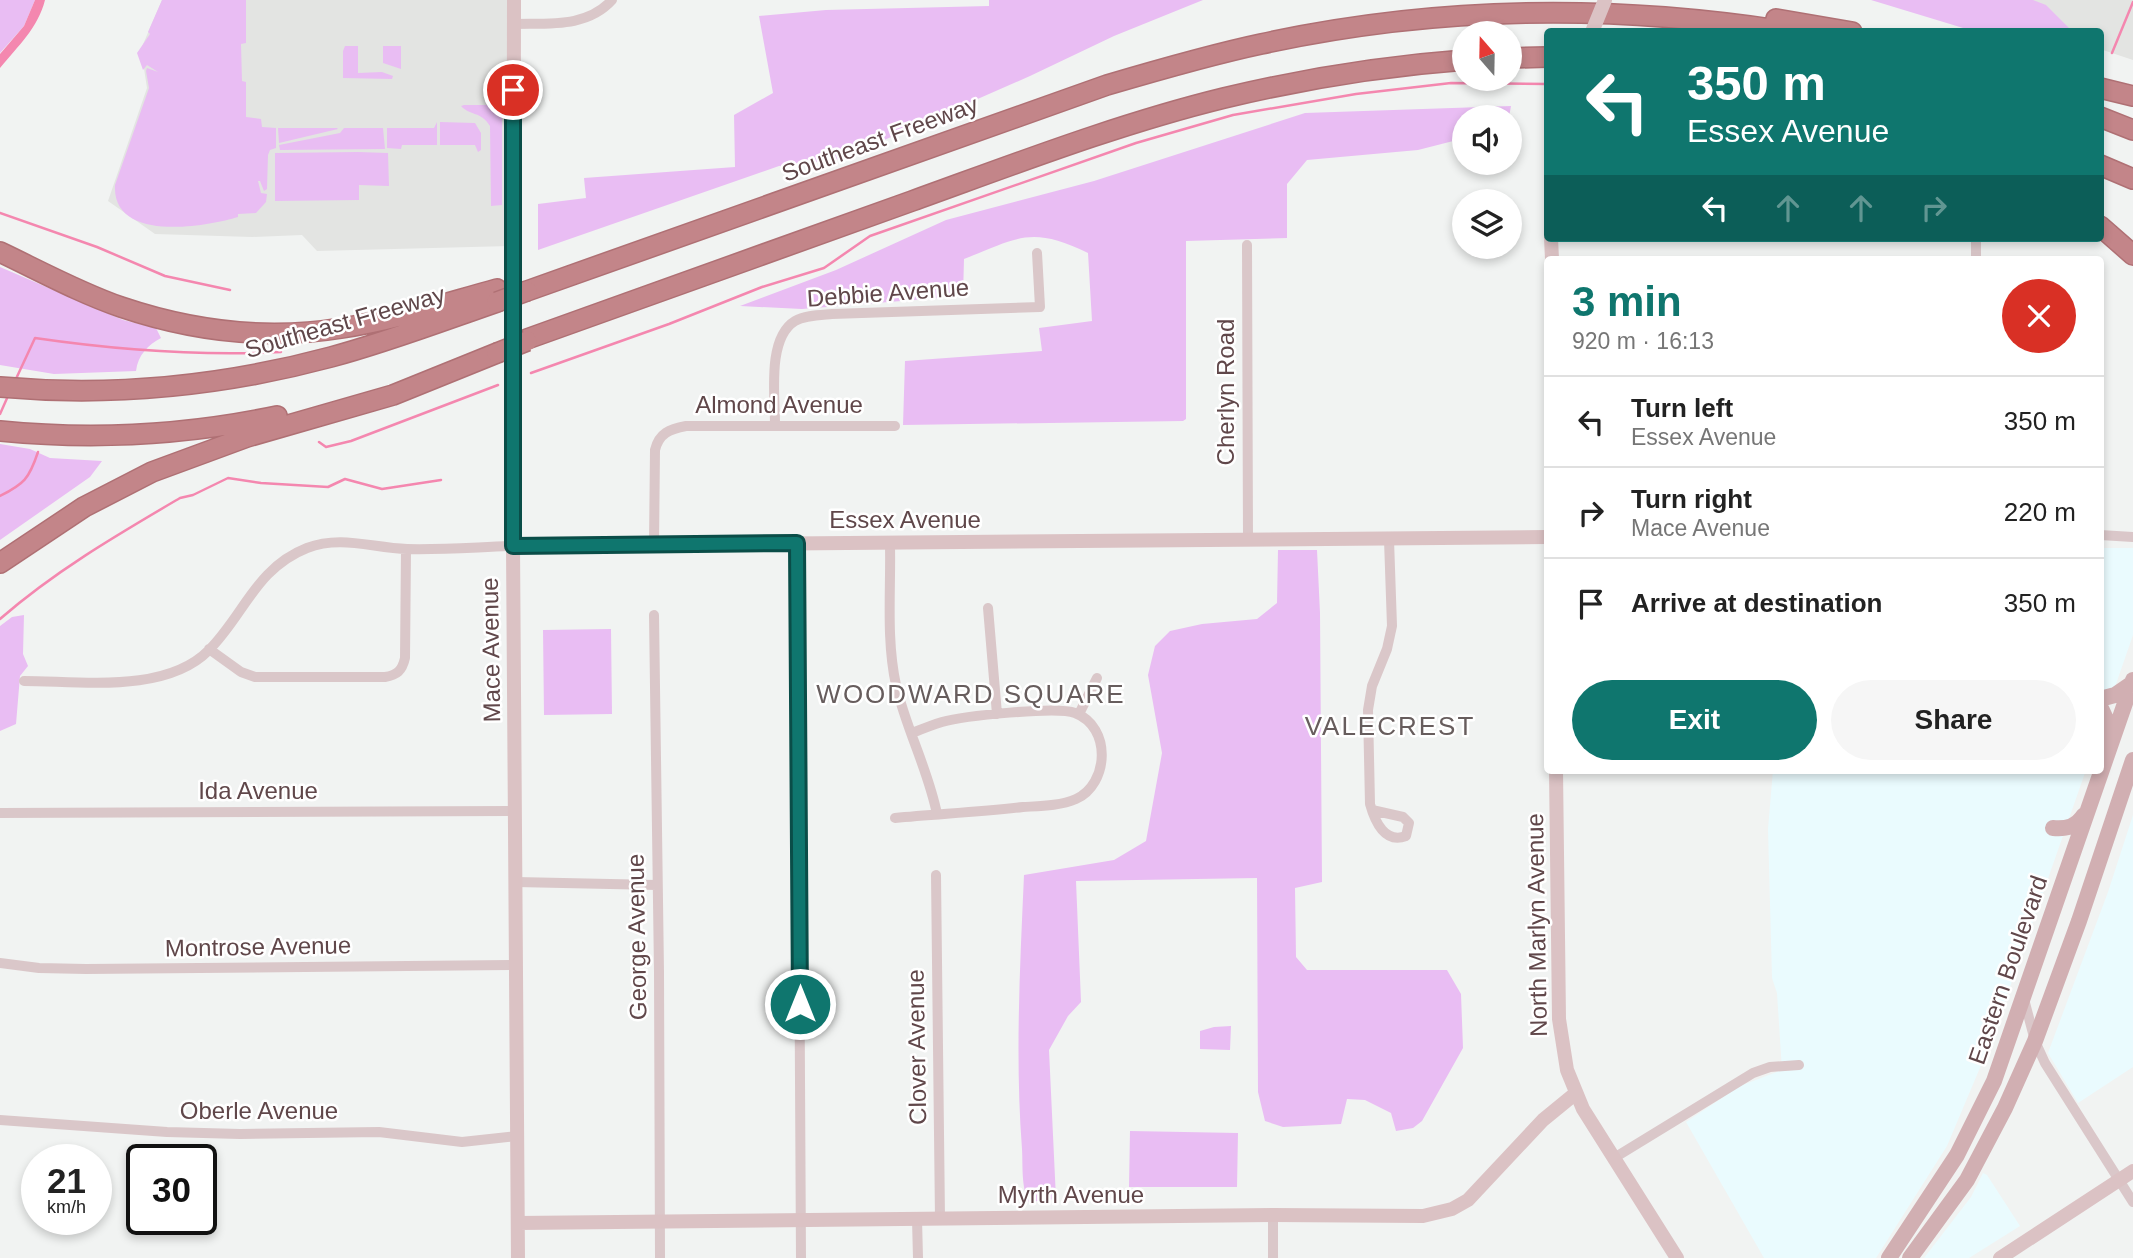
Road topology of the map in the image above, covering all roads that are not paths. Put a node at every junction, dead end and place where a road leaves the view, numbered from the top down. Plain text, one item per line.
1 (514, 0) edge
2 (612, 0) edge
3 (1606, 7) edge
4 (514, 24) junction
5 (1594, 28) edge
6 (1763, 28) edge
7 (1829, 28) edge
8 (1544, 57) edge
9 (1522, 58) edge
10 (1452, 61) edge
11 (2104, 89) edge
12 (2133, 96) edge
13 (2104, 119) edge
14 (2133, 130) edge
15 (2104, 167) edge
16 (2133, 179) edge
17 (2104, 230) edge
18 (1247, 245) dead end
19 (0, 252) edge
20 (1037, 253) dead end
21 (2133, 255) edge
22 (497, 296) junction
23 (497, 351) junction
24 (0, 387) edge
25 (775, 424) junction
26 (895, 426) dead end
27 (0, 431) edge
28 (2104, 535) edge
29 (1544, 537) edge
30 (2133, 537) edge
31 (1248, 539) junction
32 (1389, 540) junction
33 (797, 543) junction
34 (890, 544) junction
35 (654, 545) junction
36 (513, 546) junction
37 (406, 549) junction
38 (0, 563) edge
39 (988, 608) dead end
40 (654, 615) dead end
41 (209, 649) junction
42 (1097, 678) dead end
43 (24, 681) dead end
44 (2132, 682) edge
45 (2104, 698) edge
46 (997, 714) junction
47 (1079, 714) junction
48 (2104, 715) edge
49 (912, 733) junction
50 (2108, 747) junction
51 (2104, 758) edge
52 (2133, 760) edge
53 (1556, 774) edge
54 (2099, 774) edge
55 (2133, 796) edge
56 (1372, 810) dead end
57 (2117, 810) junction
58 (516, 811) junction
59 (0, 813) edge
60 (2085, 813) junction
61 (937, 814) junction
62 (895, 818) dead end
63 (2053, 828) dead end
64 (936, 875) dead end
65 (516, 882) junction
66 (657, 885) junction
67 (0, 963) edge
68 (516, 965) junction
69 (2022, 996) junction
70 (2035, 1041) junction
71 (1798, 1065) dead end
72 (1576, 1093) junction
73 (0, 1120) edge
74 (517, 1136) junction
75 (1614, 1158) junction
76 (2133, 1171) edge
77 (2119, 1180) junction
78 (2133, 1202) edge
79 (1273, 1215) junction
80 (917, 1219) junction
81 (940, 1219) junction
82 (801, 1220) junction
83 (660, 1222) junction
84 (518, 1223) junction
85 (518, 1258) edge
86 (660, 1258) edge
87 (801, 1258) edge
88 (918, 1258) edge
89 (1273, 1258) edge
90 (1677, 1258) edge
91 (1889, 1258) edge
92 (1910, 1258) edge
93 (2000, 1258) edge

1 - 4 street, Mace Avenue
2 - 4 street
3 - 5 street, bridge
3 - 6 highway, Southeast Freeway
3 - 7 highway
3 - 22 highway, Southeast Freeway
4 - 36 street, Mace Avenue
8 - 9 highway
10 - 23 highway, bridge
11 - 12 highway
13 - 14 highway
15 - 16 highway
17 - 21 highway
18 - 31 street, Cherlyn Road
19 - 22 highway
20 - 25 street, Debbie Avenue
22 - 24 highway, Southeast Freeway
23 - 27 highway
23 - 38 highway
25 - 26 street, Almond Avenue
25 - 35 street, Almond Avenue
28 - 30 street
29 - 32 street, Essex Avenue
31 - 32 street, Essex Avenue
31 - 34 street, Essex Avenue
32 - 56 street
33 - 34 street, Essex Avenue
33 - 35 street, Essex Avenue
33 - 82 street
34 - 49 street
35 - 36 street, Essex Avenue
36 - 37 street, Essex Avenue
36 - 58 street, Mace Avenue
37 - 41 street, Essex Avenue
37 - 41 street
39 - 46 street
40 - 66 street, George Avenue
41 - 43 street, Essex Avenue
42 - 47 street
44 - 45 main road
44 - 50 main road, Eastern Boulevard
46 - 47 street
46 - 49 street
47 - 61 street
48 - 50 main road
49 - 61 street
50 - 51 main road, Eastern Boulevard
52 - 57 main road, Eastern Boulevard
53 - 72 street, North Marlyn Avenue
54 - 60 main road, Eastern Boulevard
55 - 57 main road
57 - 70 main road, Eastern Boulevard
58 - 59 street, Ida Avenue
58 - 65 street, Mace Avenue
60 - 63 main road
60 - 69 main road, Eastern Boulevard
61 - 62 street
64 - 81 street, Clover Avenue
65 - 66 street
65 - 68 street, Mace Avenue
66 - 83 street, George Avenue
67 - 68 street, Montrose Avenue
68 - 74 street, Mace Avenue
69 - 70 street
69 - 91 main road, Eastern Boulevard
70 - 77 street
70 - 92 main road, Eastern Boulevard
71 - 75 street
72 - 75 street, North Marlyn Avenue
72 - 79 street, Myrth Avenue
73 - 74 street, Oberle Avenue
74 - 84 street, Mace Avenue
75 - 90 street, North Marlyn Avenue
76 - 77 street
77 - 78 street
77 - 93 street
79 - 81 street, Myrth Avenue
79 - 89 street
80 - 81 street, Myrth Avenue
80 - 82 street, Myrth Avenue
80 - 88 street
82 - 83 street, Myrth Avenue
82 - 87 street
83 - 84 street, Myrth Avenue
83 - 86 street, George Avenue
84 - 85 street, Mace Avenue

